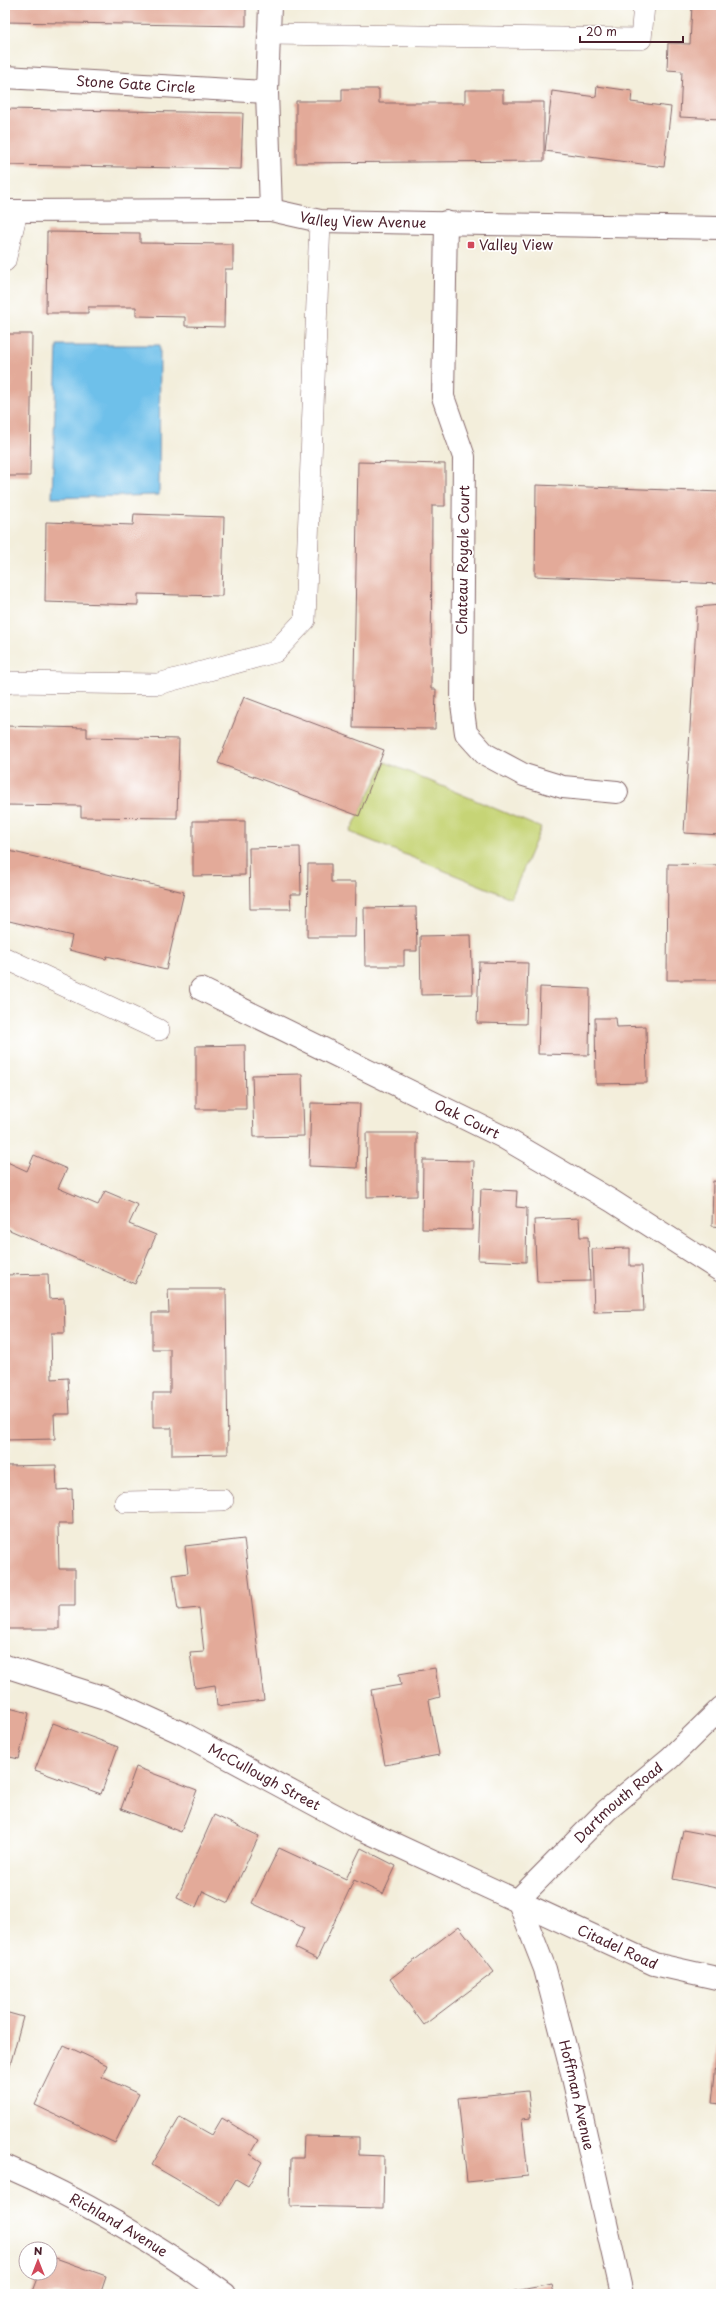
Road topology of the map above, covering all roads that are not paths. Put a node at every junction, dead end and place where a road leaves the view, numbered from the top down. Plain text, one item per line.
1 (270, 5) edge
2 (644, 5) edge
3 (268, 34) junction
4 (5, 77) edge
5 (267, 92) junction
6 (270, 210) junction
7 (11, 212) edge
8 (320, 221) junction
9 (446, 222) junction
10 (721, 228) edge
11 (5, 261) edge
12 (5, 684) edge
13 (617, 792) dead end
14 (5, 958) edge
15 (201, 989) dead end
16 (159, 1030) dead end
17 (721, 1271) edge
18 (223, 1500) dead end
19 (125, 1502) dead end
20 (5, 1666) edge
21 (721, 1708) edge
22 (518, 1900) junction
23 (721, 1979) edge
24 (5, 2166) edge
25 (225, 2294) edge
26 (622, 2294) edge

1 - 3 street
2 - 3 lane
3 - 5 street
4 - 5 street, Stone Gate Circle
5 - 6 street
6 - 7 street, Valley View Avenue
6 - 8 street, Valley View Avenue
7 - 11 lane
8 - 9 street, Valley View Avenue
8 - 12 lane
9 - 10 street, Valley View Avenue
9 - 13 street, Chateau Royale Court
14 - 16 lane
15 - 17 street, Oak Court
18 - 19 lane
20 - 22 street, McCullough Street
21 - 22 street, Dartmouth Road
22 - 23 street, Citadel Road
22 - 26 street, Hoffman Avenue
24 - 25 street, Richland Avenue

